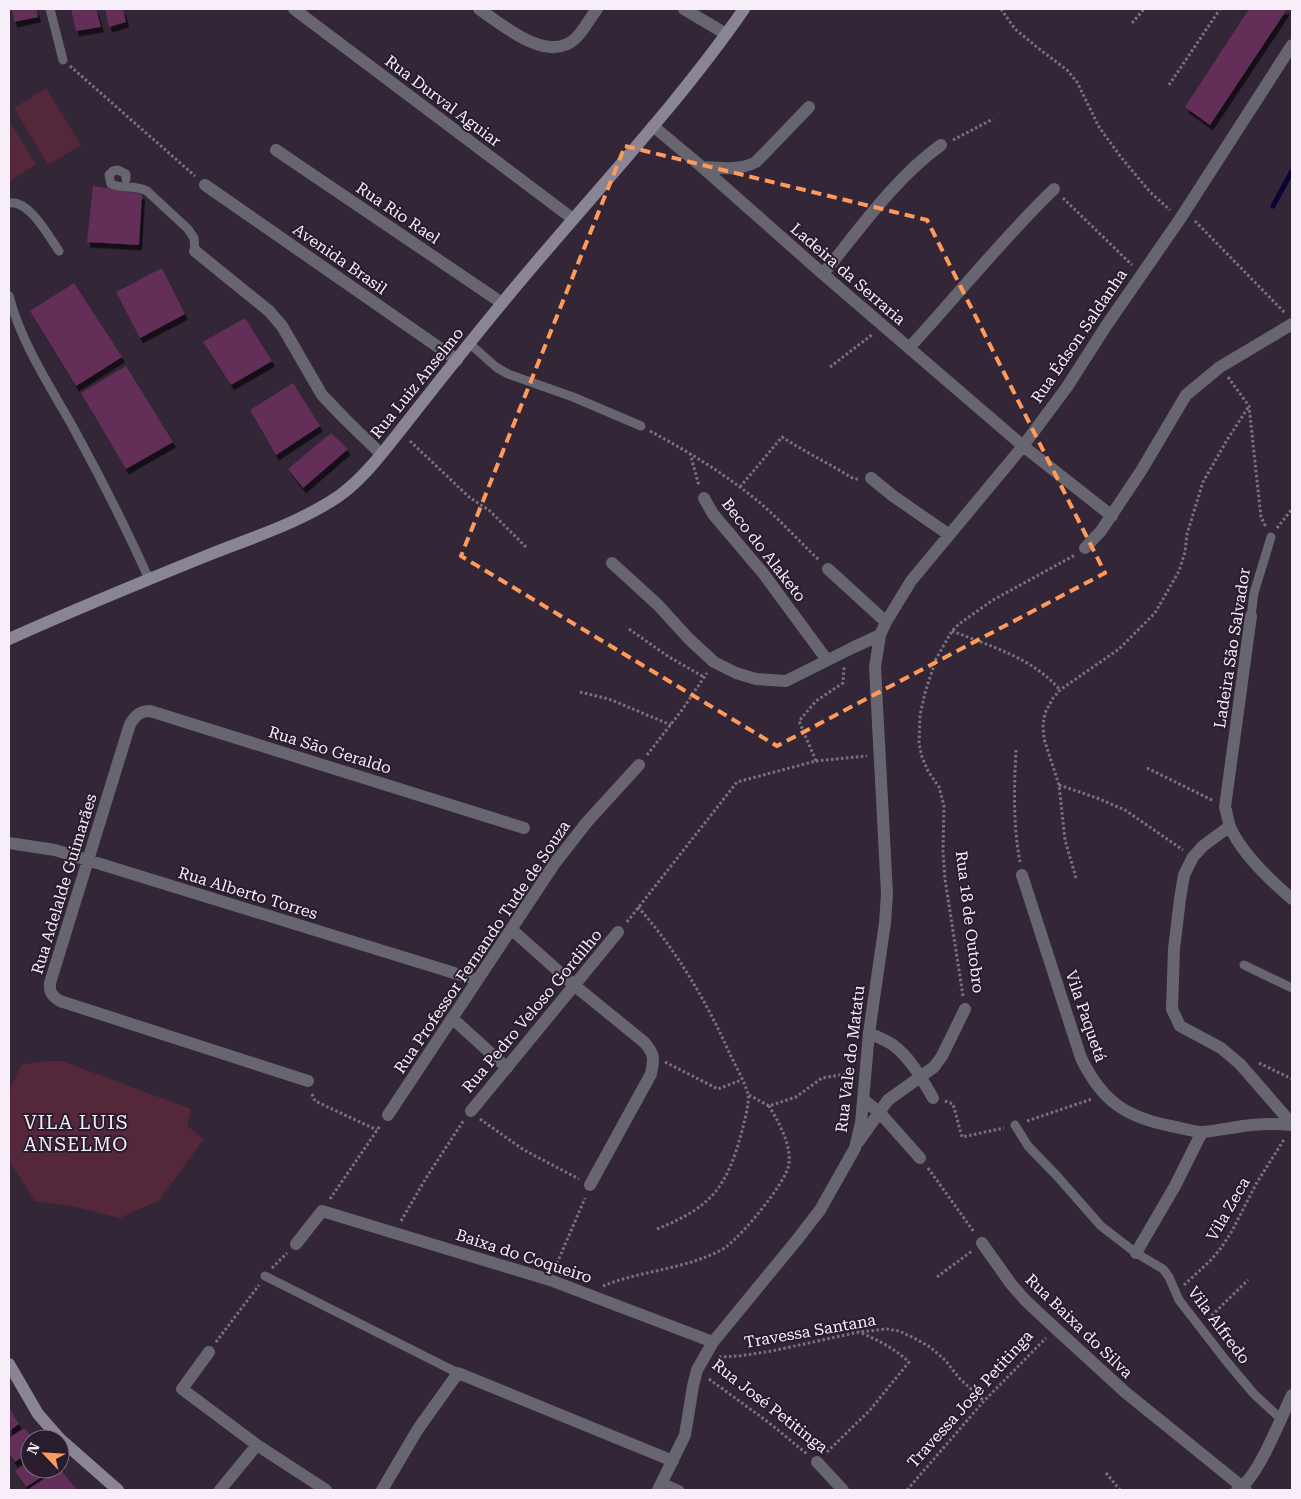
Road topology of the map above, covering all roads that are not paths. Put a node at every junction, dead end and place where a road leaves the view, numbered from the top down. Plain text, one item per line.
1 (50, 9) edge
2 (294, 9) edge
3 (478, 9) edge
4 (597, 9) edge
5 (684, 9) edge
6 (744, 9) edge
7 (726, 34) junction
8 (1292, 45) edge
9 (63, 60) road end
10 (809, 107) dead end
11 (653, 126) junction
12 (941, 145) road end
13 (276, 150) dead end
14 (702, 166) junction
15 (126, 179) dead end
16 (205, 185) road end
17 (1054, 189) road end
18 (9, 203) edge
19 (573, 219) junction
20 (59, 251) dead end
21 (195, 251) joint
22 (823, 274) junction
23 (9, 296) edge
24 (502, 303) junction
25 (1289, 319) edge
26 (470, 344) junction
27 (909, 348) junction
28 (457, 360) junction
29 (641, 426) road end
30 (1022, 446) junction
31 (381, 454) junction
32 (871, 478) road end
33 (704, 498) road end
34 (1112, 516) junction
35 (948, 534) junction
36 (1271, 537) road end
37 (1085, 548) road end
38 (612, 564) dead end
39 (828, 569) road end
40 (149, 579) junction
41 (1251, 616) joint
42 (886, 622) junction
43 (880, 635) junction
44 (9, 639) edge
45 (827, 660) junction
46 (130, 724) joint
47 (639, 765) road end
48 (1230, 826) junction
49 (524, 828) dead end
50 (9, 844) edge
51 (87, 860) junction
52 (1022, 875) road end
53 (1292, 899) edge
54 (511, 929) junction
55 (618, 932) road end
56 (1244, 965) dead end
57 (477, 980) junction
58 (575, 986) junction
59 (1292, 988) edge
60 (965, 1009) road end
61 (452, 1018) junction
62 (869, 1034) junction
63 (507, 1068) junction
64 (921, 1077) junction
65 (308, 1081) road end
66 (933, 1098) road end
67 (864, 1100) junction
68 (471, 1111) road end
69 (880, 1113) junction
70 (388, 1116) road end
71 (1015, 1125) road end
72 (1291, 1128) edge
73 (1202, 1132) junction
74 (855, 1148) junction
75 (920, 1158) road end
76 (590, 1185) road end
77 (982, 1243) road end
78 (296, 1244) road end
79 (1136, 1253) junction
80 (266, 1276) road end
81 (713, 1342) junction
82 (209, 1352) road end
83 (9, 1364) edge
84 (458, 1373) junction
85 (12, 1380) edge
86 (1292, 1394) edge
87 (1280, 1418) junction
88 (51, 1429) edge
89 (257, 1445) junction
90 (70, 1448) edge
91 (673, 1461) junction
92 (817, 1462) road end
93 (660, 1486) edge
94 (1241, 1489) edge
95 (116, 1490) edge
96 (220, 1490) edge
97 (326, 1490) edge
98 (382, 1490) edge
99 (680, 1490) edge
100 (843, 1490) edge

1 - 9 lane
2 - 19 street, Rua Durval Aguiar
3 - 4 street
5 - 7 street
6 - 7 street, Rua Luiz Anselmo
7 - 11 street, Rua Luiz Anselmo
8 - 30 street, Rua Édson Saldanha
10 - 14 street
11 - 14 street, Ladeira da Serraria
11 - 19 street, Rua Luiz Anselmo
12 - 22 street
13 - 24 street, Rua Rio Rael
14 - 22 street, Ladeira da Serraria
15 - 21 lane
16 - 28 street, Avenida Brasil
17 - 27 street
18 - 20 lane
19 - 24 street, Rua Luiz Anselmo
21 - 31 street
22 - 27 street, Ladeira da Serraria
23 - 40 lane
24 - 26 street, Rua Luiz Anselmo
25 - 34 street
26 - 28 street, Rua Luiz Anselmo
26 - 29 lane
27 - 30 street, Ladeira da Serraria
28 - 31 street, Rua Luiz Anselmo
30 - 34 street, Ladeira da Serraria
30 - 35 street, Rua Édson Saldanha
31 - 40 street, Rua Luiz Anselmo
32 - 35 street
33 - 45 street, Beco do Alaketo
34 - 37 street
35 - 42 street, Rua Édson Saldanha
36 - 41 lane, Ladeira São Salvador
38 - 45 street
39 - 42 street
40 - 44 street, Rua Luiz Anselmo
41 - 48 street, Ladeira São Salvador
42 - 43 street, Rua Édson Saldanha
43 - 45 street
43 - 62 street, Rua Vale do Matatu
46 - 49 street, Rua Sāo Geraldo
46 - 51 street, Rua Adelalde Guimarães
47 - 54 street, Rua Professor Fernando Tude de Souza
48 - 53 street
48 - 72 street
50 - 51 street, Rua Alberto Torres
51 - 57 street, Rua Alberto Torres
51 - 65 street, Rua Adelalde Guimarães
52 - 73 street, Vila Paquetá
54 - 57 street, Rua Professor Fernando Tude de Souza
54 - 58 street
55 - 58 street, Rua Pedro Veloso Gordilho
56 - 59 lane
57 - 61 street, Rua Professor Fernando Tude de Souza
58 - 63 street, Rua Pedro Veloso Gordilho
58 - 76 street
60 - 64 street
61 - 63 street
61 - 70 street, Rua Professor Fernando Tude de Souza
62 - 64 street
62 - 67 street, Rua Vale do Matatu
63 - 68 street, Rua Pedro Veloso Gordilho
64 - 66 street
64 - 69 street
67 - 69 street
67 - 74 street, Rua Vale do Matatu
69 - 74 street
69 - 75 street
71 - 79 lane, Vila Alfredo
72 - 73 street, Vila Paquetá
73 - 79 street
74 - 81 street, Rua Vale do Matatu
77 - 94 street, Rua Baixa do Silva
78 - 81 street, Baixa do Coqueiro
79 - 87 lane, Vila Alfredo
80 - 84 lane
81 - 91 street, Rua Vale do Matatu
82 - 89 street
83 - 85 street
84 - 91 street
84 - 98 street
85 - 88 street
86 - 87 street
87 - 94 street
89 - 96 street
89 - 97 street
90 - 95 street
91 - 93 street, Rua Vale do Matatu
92 - 100 street, Rua José Petitinga
93 - 99 lane

